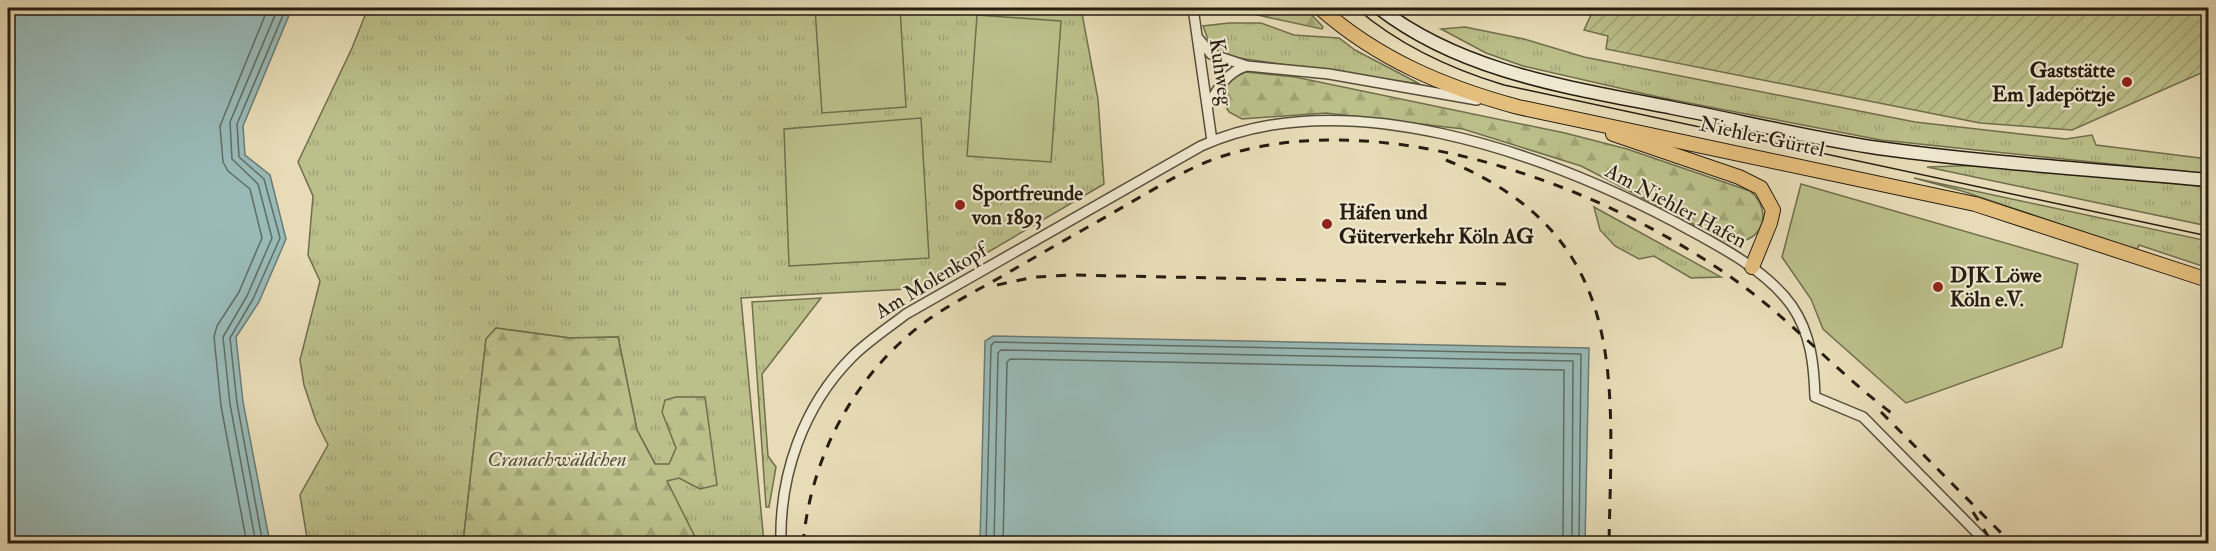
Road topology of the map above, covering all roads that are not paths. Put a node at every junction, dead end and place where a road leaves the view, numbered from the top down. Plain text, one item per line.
1 (1193, 8) edge
2 (1382, 10) edge
3 (1329, 11) edge
4 (1199, 39) junction
5 (1376, 47) junction
6 (1247, 66) junction
7 (1208, 106) junction
8 (1518, 107) junction
9 (1575, 118) junction
10 (1212, 141) junction
11 (2208, 180) edge
12 (1752, 267) junction
13 (2208, 279) edge
14 (781, 543) edge
15 (1988, 543) edge

1 - 4 street, Kuhweg
2 - 11 main road, Niehler Gürtel
3 - 5 main road, Niehler Gürtel
4 - 6 street
4 - 7 street, Kuhweg
5 - 8 main road, Niehler Gürtel
5 - 13 main road, Niehler Gürtel
6 - 7 street
6 - 8 street
7 - 10 street, Kuhweg
8 - 9 main road, Niehler Gürtel
9 - 12 main road
9 - 13 main road, Niehler Gürtel
10 - 12 street, Am Niehler Hafen
10 - 14 street, Am Molenkopf
12 - 15 street, Am Niehler Hafen

